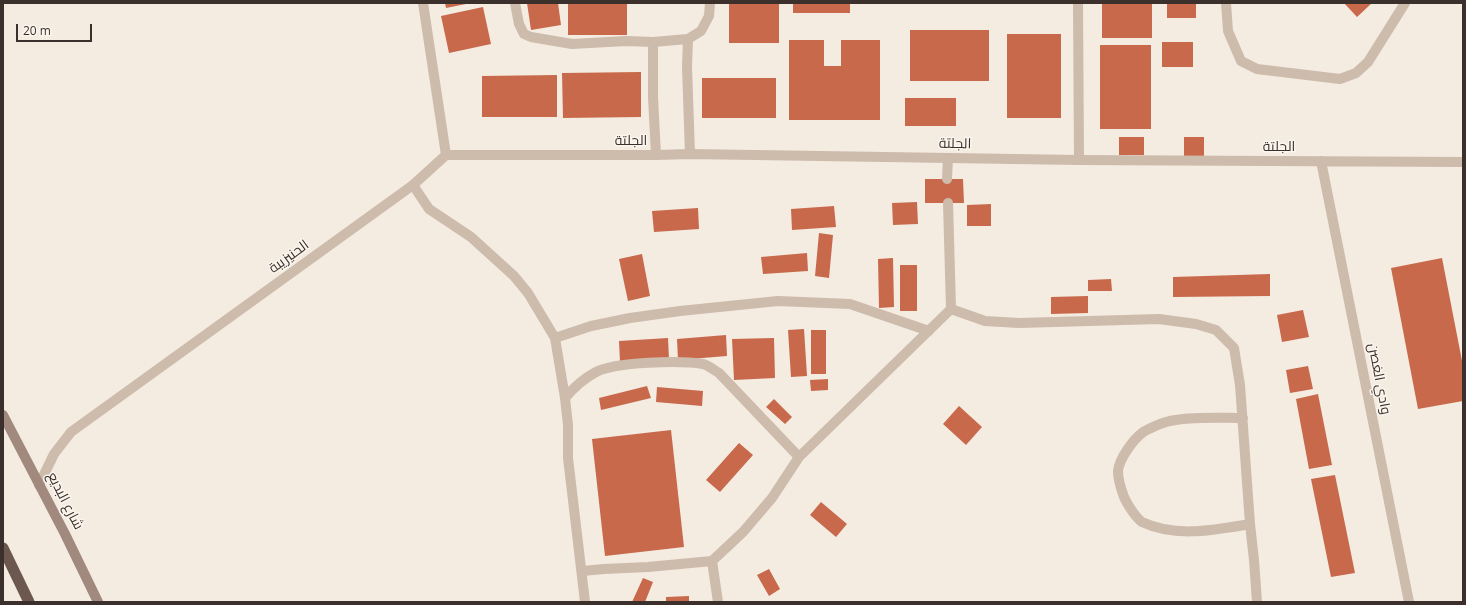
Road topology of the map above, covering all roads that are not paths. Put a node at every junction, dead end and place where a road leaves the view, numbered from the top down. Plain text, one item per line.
1 (423, 3) edge
2 (515, 3) edge
3 (710, 3) edge
4 (1078, 3) edge
5 (1226, 3) edge
6 (1405, 3) edge
7 (688, 39) junction
8 (653, 42) junction
9 (690, 154) junction
10 (446, 155) junction
11 (656, 156) junction
12 (948, 158) junction
13 (1079, 160) junction
14 (1321, 161) junction
15 (1463, 162) edge
16 (947, 179) dead end
17 (413, 185) junction
18 (948, 203) dead end
19 (951, 308) junction
20 (929, 331) junction
21 (555, 338) junction
22 (565, 398) junction
23 (3, 415) edge
24 (1243, 418) junction
25 (799, 457) junction
26 (39, 485) junction
27 (1250, 524) junction
28 (3, 548) edge
29 (712, 561) junction
30 (582, 571) junction
31 (29, 602) edge
32 (98, 602) edge
33 (585, 602) edge
34 (718, 602) edge
35 (1257, 602) edge
36 (1409, 602) edge

1 - 10 street
2 - 8 street
3 - 7 street
4 - 13 street
5 - 6 street
7 - 8 street
7 - 9 street
8 - 11 street
9 - 11 street, الجلتة
9 - 12 street, الجلتة
10 - 11 street, الجلتة
10 - 17 street, الحنيزيبة
12 - 13 street, الجلتة
12 - 16 street
13 - 14 street, الجلتة
14 - 15 street, الجلتة
14 - 36 street, وادي الغصن
17 - 21 street
17 - 26 street, الحنيزيبة
18 - 19 street
19 - 20 street
19 - 24 street
20 - 21 street
20 - 25 street
21 - 22 street
22 - 25 street
22 - 30 street
23 - 26 main road, شارع البديع
24 - 27 street
24 - 27 street
25 - 29 street
26 - 32 main road, شارع البديع
27 - 35 street
28 - 31 highway
29 - 30 street
29 - 34 street
30 - 33 street

